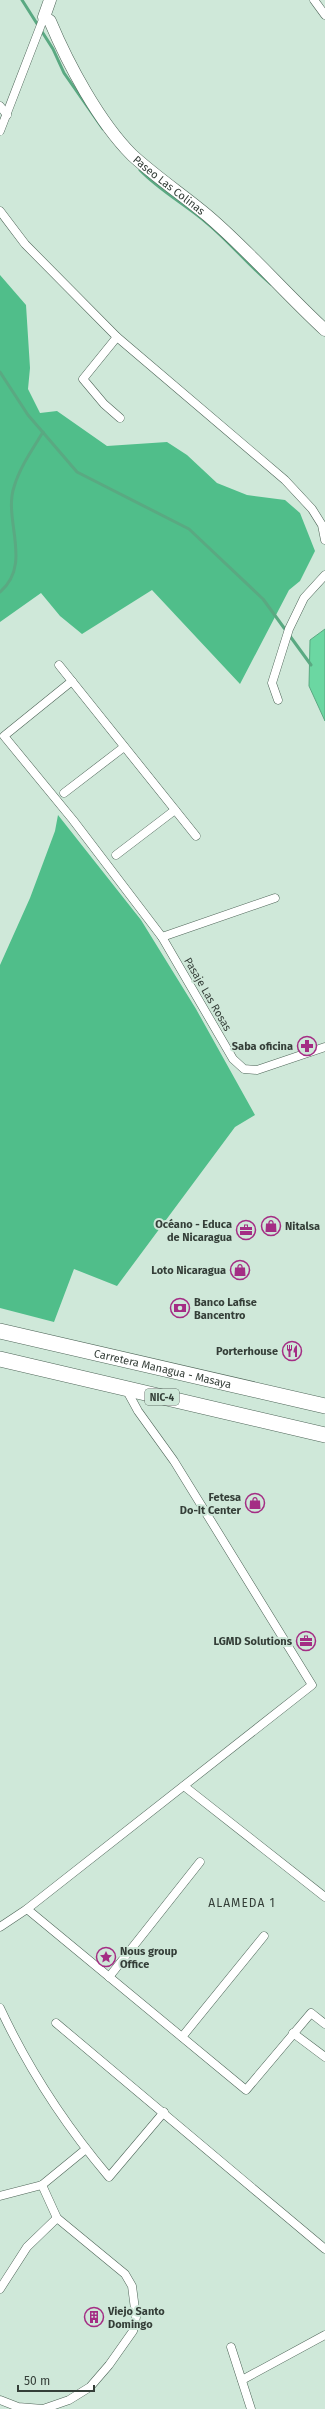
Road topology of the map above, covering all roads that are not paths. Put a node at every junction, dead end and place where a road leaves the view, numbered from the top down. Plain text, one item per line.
1 (50, 0) edge
2 (314, 0) edge
3 (325, 15) edge
4 (44, 20) junction
5 (0, 106) edge
6 (7, 115) junction
7 (0, 131) edge
8 (0, 211) edge
9 (325, 330) edge
10 (117, 337) junction
11 (120, 418) dead end
12 (325, 540) edge
13 (325, 575) edge
14 (59, 665) dead end
15 (72, 681) junction
16 (278, 700) dead end
17 (124, 747) junction
18 (64, 793) dead end
19 (175, 810) junction
20 (196, 836) dead end
21 (116, 855) dead end
22 (275, 898) dead end
23 (162, 937) junction
24 (325, 1047) edge
25 (0, 1331) edge
26 (0, 1359) edge
27 (126, 1389) junction
28 (325, 1406) edge
29 (325, 1435) edge
30 (184, 1786) junction
31 (200, 1862) dead end
32 (325, 1898) edge
33 (27, 1909) junction
34 (0, 1927) edge
35 (264, 1936) dead end
36 (109, 1977) junction
37 (0, 2008) edge
38 (56, 2023) dead end
39 (325, 2024) edge
40 (293, 2033) junction
41 (182, 2037) junction
42 (325, 2057) edge
43 (164, 2112) junction
44 (86, 2149) junction
45 (42, 2185) junction
46 (0, 2196) edge
47 (57, 2218) junction
48 (325, 2249) edge
49 (0, 2289) edge
50 (325, 2335) edge
51 (231, 2347) dead end
52 (242, 2380) junction
53 (0, 2400) edge
54 (252, 2409) edge

1 - 4 street
2 - 3 street
4 - 6 street
4 - 9 street, Paseo Las Colinas
5 - 6 street
6 - 7 street
8 - 10 street
10 - 11 street
10 - 12 street
13 - 16 street
14 - 15 street
15 - 17 street
15 - 23 street, Pasaje Las Rosas
17 - 18 street
17 - 19 street
19 - 20 street
19 - 21 street
22 - 23 street
23 - 24 street, Pasaje Las Rosas
25 - 28 highway, Carretera Managua - Masaya / NIC-4
26 - 27 highway, NIC-4
27 - 29 highway, NIC-4
27 - 30 street
30 - 32 street
30 - 33 street
31 - 36 street
33 - 34 street
33 - 36 street
35 - 41 street
36 - 41 street
37 - 44 street
38 - 43 street
39 - 40 street
40 - 41 street
40 - 42 street
43 - 44 street
43 - 48 street
44 - 45 street
45 - 46 street
45 - 47 street
47 - 49 street
47 - 53 street
50 - 52 street
51 - 52 street
52 - 54 street

